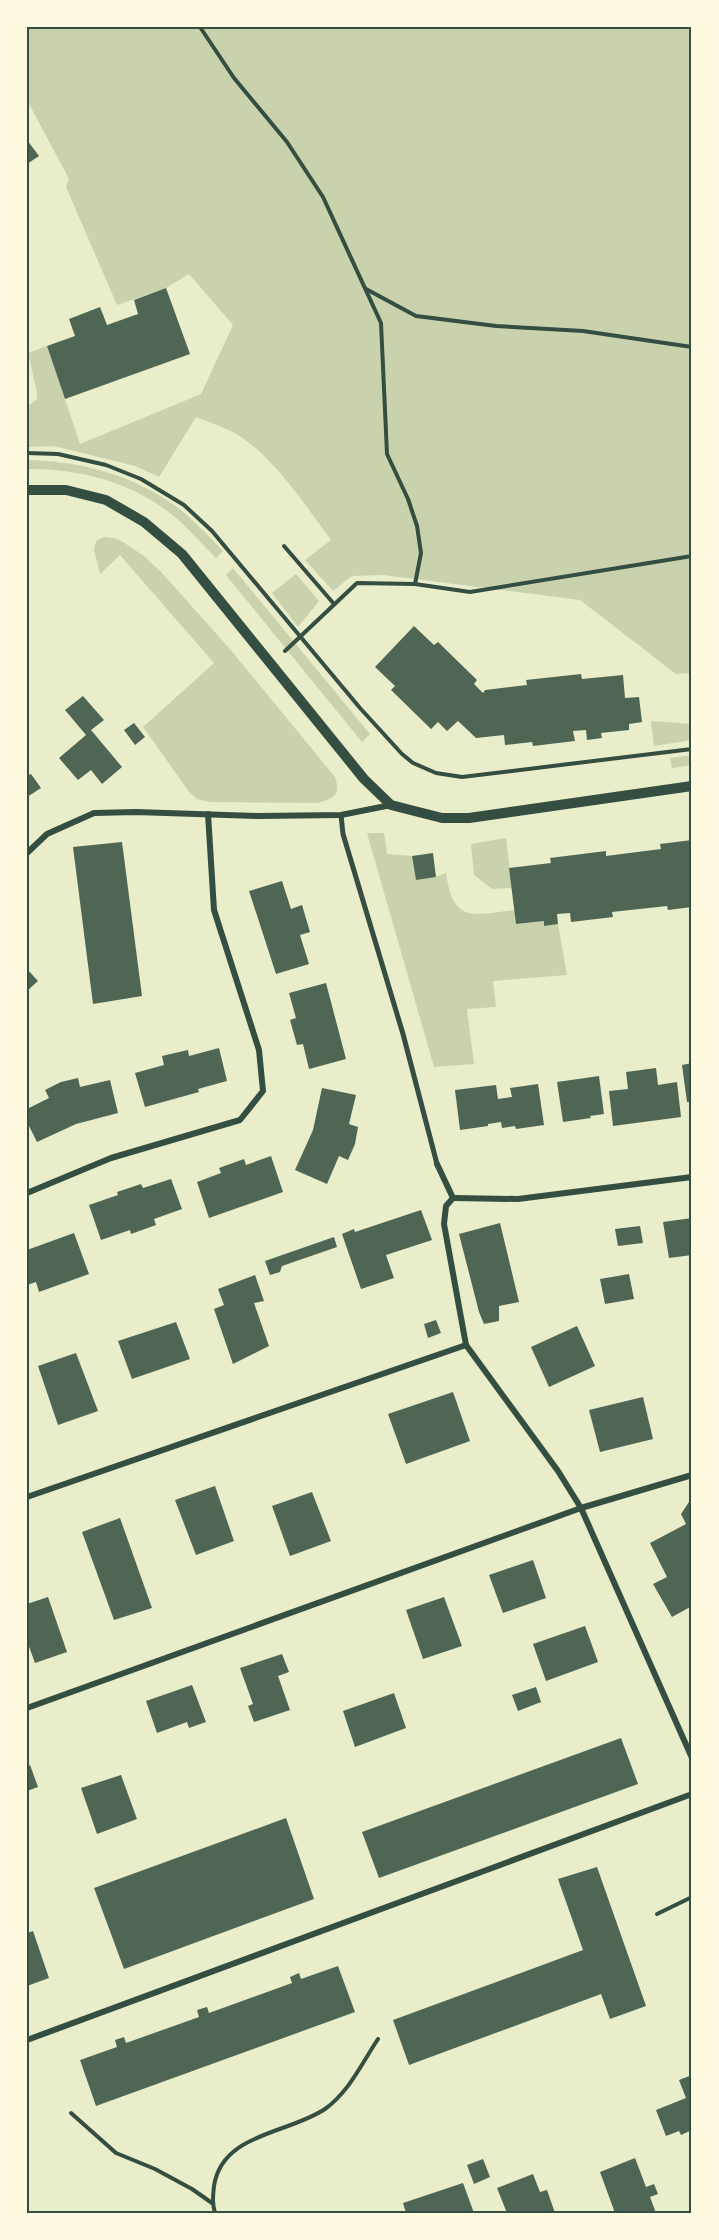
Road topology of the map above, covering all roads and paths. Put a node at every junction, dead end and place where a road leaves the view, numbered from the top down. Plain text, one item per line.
1 (200, 27) edge
2 (365, 289) junction
3 (692, 347) edge
4 (27, 453) edge
5 (27, 490) edge
6 (284, 546) dead end
7 (692, 556) edge
8 (415, 584) junction
9 (334, 604) junction
10 (299, 635) junction
11 (270, 662) junction
12 (692, 749) edge
13 (692, 786) edge
14 (391, 805) junction
15 (208, 814) junction
16 (341, 815) junction
17 (27, 853) edge
18 (437, 1164) joint
19 (692, 1177) edge
20 (27, 1193) edge
21 (453, 1198) junction
22 (466, 1345) junction
23 (692, 1475) edge
24 (27, 1497) edge
25 (581, 1508) junction
26 (27, 1708) edge
27 (692, 1758) edge
28 (692, 1794) edge
29 (692, 1897) edge
30 (657, 1914) dead end
31 (378, 2039) dead end
32 (27, 2040) edge
33 (71, 2113) dead end
34 (212, 2203) junction
35 (215, 2213) edge

1 - 2 path
2 - 3 path
2 - 8 path
4 - 10 path
5 - 11 street
6 - 9 path
7 - 8 path
8 - 9 path
9 - 10 path
10 - 11 path
10 - 12 path
11 - 14 street
13 - 14 street
14 - 16 street
15 - 16 street
15 - 17 street
15 - 20 street
16 - 18 street
18 - 21 street
19 - 21 street
21 - 22 street
22 - 24 street
22 - 25 street
23 - 25 street
25 - 26 street
25 - 27 street
28 - 32 street
29 - 30 path
31 - 34 path
33 - 34 path
34 - 35 path

